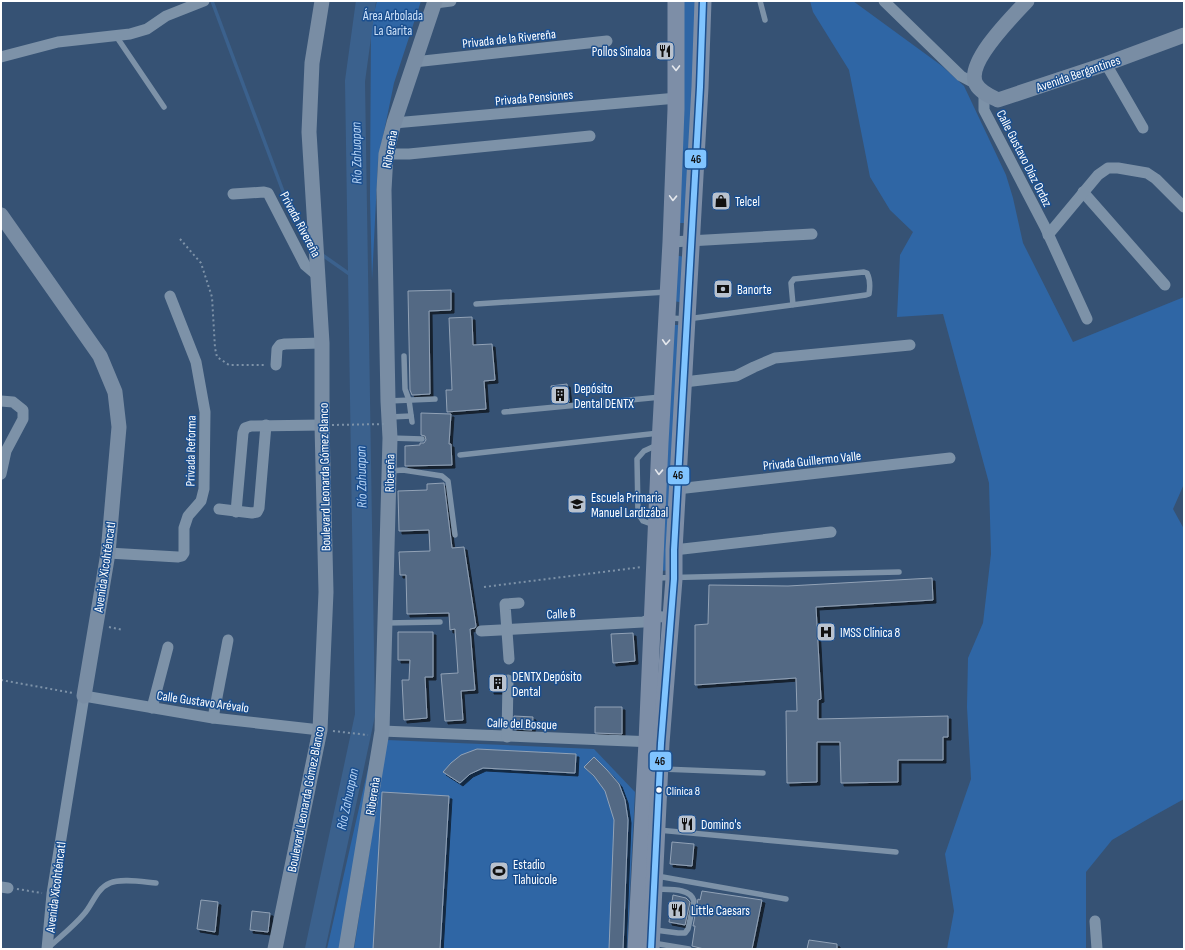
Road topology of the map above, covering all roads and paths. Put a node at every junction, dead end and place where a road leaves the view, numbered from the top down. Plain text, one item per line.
1 (204, 1) edge
2 (322, 1) edge
3 (451, 1) edge
4 (676, 1) edge
5 (703, 1) edge
6 (760, 1) edge
7 (884, 1) edge
8 (1027, 1) edge
9 (435, 2) edge
10 (765, 20) dead end
11 (116, 36) junction
12 (1184, 36) edge
13 (607, 41) dead end
14 (1, 58) edge
15 (414, 62) junction
16 (1106, 64) junction
17 (980, 88) junction
18 (677, 98) junction
19 (164, 107) dead end
20 (394, 123) junction
21 (1143, 128) dead end
22 (590, 136) dead end
23 (386, 154) junction
24 (1083, 192) junction
25 (233, 194) dead end
26 (1184, 207) edge
27 (1, 215) edge
28 (812, 234) dead end
29 (1048, 235) junction
30 (180, 239) dead end
31 (691, 241) junction
32 (671, 242) junction
33 (318, 276) junction
34 (1165, 285) dead end
35 (668, 292) junction
36 (170, 296) dead end
37 (476, 304) dead end
38 (793, 305) junction
39 (667, 318) junction
40 (687, 319) junction
41 (1087, 319) dead end
42 (322, 343) junction
43 (910, 345) dead end
44 (404, 356) dead end
45 (276, 365) joint
46 (684, 382) junction
47 (663, 397) junction
48 (435, 399) dead end
49 (409, 400) junction
50 (1, 401) edge
51 (388, 401) junction
52 (504, 412) dead end
53 (387, 420) junction
54 (266, 425) junction
55 (327, 425) junction
56 (390, 438) junction
57 (661, 438) junction
58 (422, 439) dead end
59 (460, 455) dead end
60 (950, 458) dead end
61 (389, 471) junction
62 (1, 474) edge
63 (677, 489) junction
64 (219, 509) dead end
65 (236, 512) junction
66 (830, 532) dead end
67 (455, 535) dead end
68 (674, 550) junction
69 (108, 553) junction
70 (655, 572) junction
71 (899, 572) dead end
72 (674, 579) junction
73 (484, 587) dead end
74 (519, 602) dead end
75 (440, 622) dead end
76 (650, 622) junction
77 (671, 622) junction
78 (385, 623) junction
79 (508, 630) junction
80 (481, 631) dead end
81 (228, 640) dead end
82 (168, 647) dead end
83 (509, 659) dead end
84 (1, 680) edge
85 (508, 680) dead end
86 (84, 696) junction
87 (152, 708) junction
88 (213, 718) junction
89 (326, 730) junction
90 (376, 734) junction
91 (506, 737) junction
92 (654, 742) junction
93 (660, 769) junction
94 (763, 773) dead end
95 (658, 830) junction
96 (896, 852) dead end
97 (654, 882) junction
98 (156, 883) dead end
99 (5, 888) edge
100 (52, 894) junction
101 (786, 899) dead end
102 (1095, 921) dead end
103 (648, 943) edge
104 (48, 949) edge
105 (275, 949) edge
106 (346, 949) edge
107 (688, 949) edge
108 (1097, 949) edge

1 - 11 street
2 - 33 street, Boulevard Leonarda Gómez Blanco
3 - 9 street
4 -> 18 main road
5 - 31 main road
6 - 10 lane
7 - 17 street
8 - 17 street
9 - 15 street, Ribereña
11 - 14 street
11 - 19 lane
12 - 16 street, Avenida Bergantines
13 - 15 street, Privada de la Rivereña
15 - 20 street, Ribereña
16 - 17 street, Avenida Bergantines
16 - 21 street
17 - 29 street, Calle Gustavo Díaz Ordaz
18 - 20 street, Privada Pensiones
18 -> 32 main road
20 - 23 street, Ribereña
22 - 23 street
23 - 51 street, Ribereña
24 - 26 street
24 - 29 street
24 - 34 street
25 - 33 street, Privada Rivereña
27 - 69 street, Avenida Xicohténcatl
28 - 31 street
29 - 41 street, Calle Gustavo Díaz Ordaz
30 - 45 path
31 - 32 street
31 - 40 main road
32 - 35 main road
33 - 42 street, Boulevard Leonarda Gómez Blanco
35 - 37 lane
35 - 39 main road
36 - 69 street, Privada Reforma
38 - 38 lane
38 - 40 lane
39 - 40 lane
39 -> 47 main road
40 - 46 main road
42 - 45 street
42 - 55 street, Boulevard Leonarda Gómez Blanco
43 - 46 street
44 - 49 lane
46 - 63 main road
47 - 52 lane
47 - 57 main road
48 - 49 lane
49 - 51 lane
49 - 53 lane
50 - 62 street
51 - 53 street, Ribereña
53 - 55 path, bridge
53 - 56 street, Ribereña
54 - 55 street
54 - 65 street
54 - 65 street
55 - 89 street, Boulevard Leonarda Gómez Blanco
56 - 58 lane
56 - 61 street, Ribereña
57 - 59 lane
57 - 70 main road
60 - 63 street, Privada Guillermo Valle
61 - 67 lane
61 - 78 street, Ribereña
63 - 68 main road
64 - 65 street
66 - 68 street
68 - 72 main road
69 - 86 street, Avenida Xicohténcatl
70 - 72 lane
70 - 73 path
70 - 76 main road
71 - 72 lane
72 - 77 main road
74 - 79 street
75 - 78 lane
76 - 77 street, Calle B
76 - 79 street, Calle B
76 - 92 main road
77 - 92 main road
78 - 90 street, Ribereña
79 - 80 street, Calle B
79 - 83 street
81 - 88 street
82 - 87 street
84 - 86 path
85 - 91 street
86 - 87 street, Calle Gustavo Arévalo
86 - 100 street, Avenida Xicohténcatl
87 - 88 street, Calle Gustavo Arévalo
88 - 89 street, Calle Gustavo Arévalo
89 - 90 path
89 - 105 street, Boulevard Leonarda Gómez Blanco
90 - 91 street, Calle del Bosque
90 - 106 street, Ribereña
91 - 92 street, Calle del Bosque
92 - 93 main road
92 - 103 main road
93 - 94 lane
93 - 95 main road
95 - 96 lane
95 - 97 main road
97 - 101 lane
97 - 103 main road
97 - 103 lane
98 - 104 lane
99 - 100 path
100 - 104 street, Avenida Xicohténcatl
102 - 108 street
103 - 107 lane

